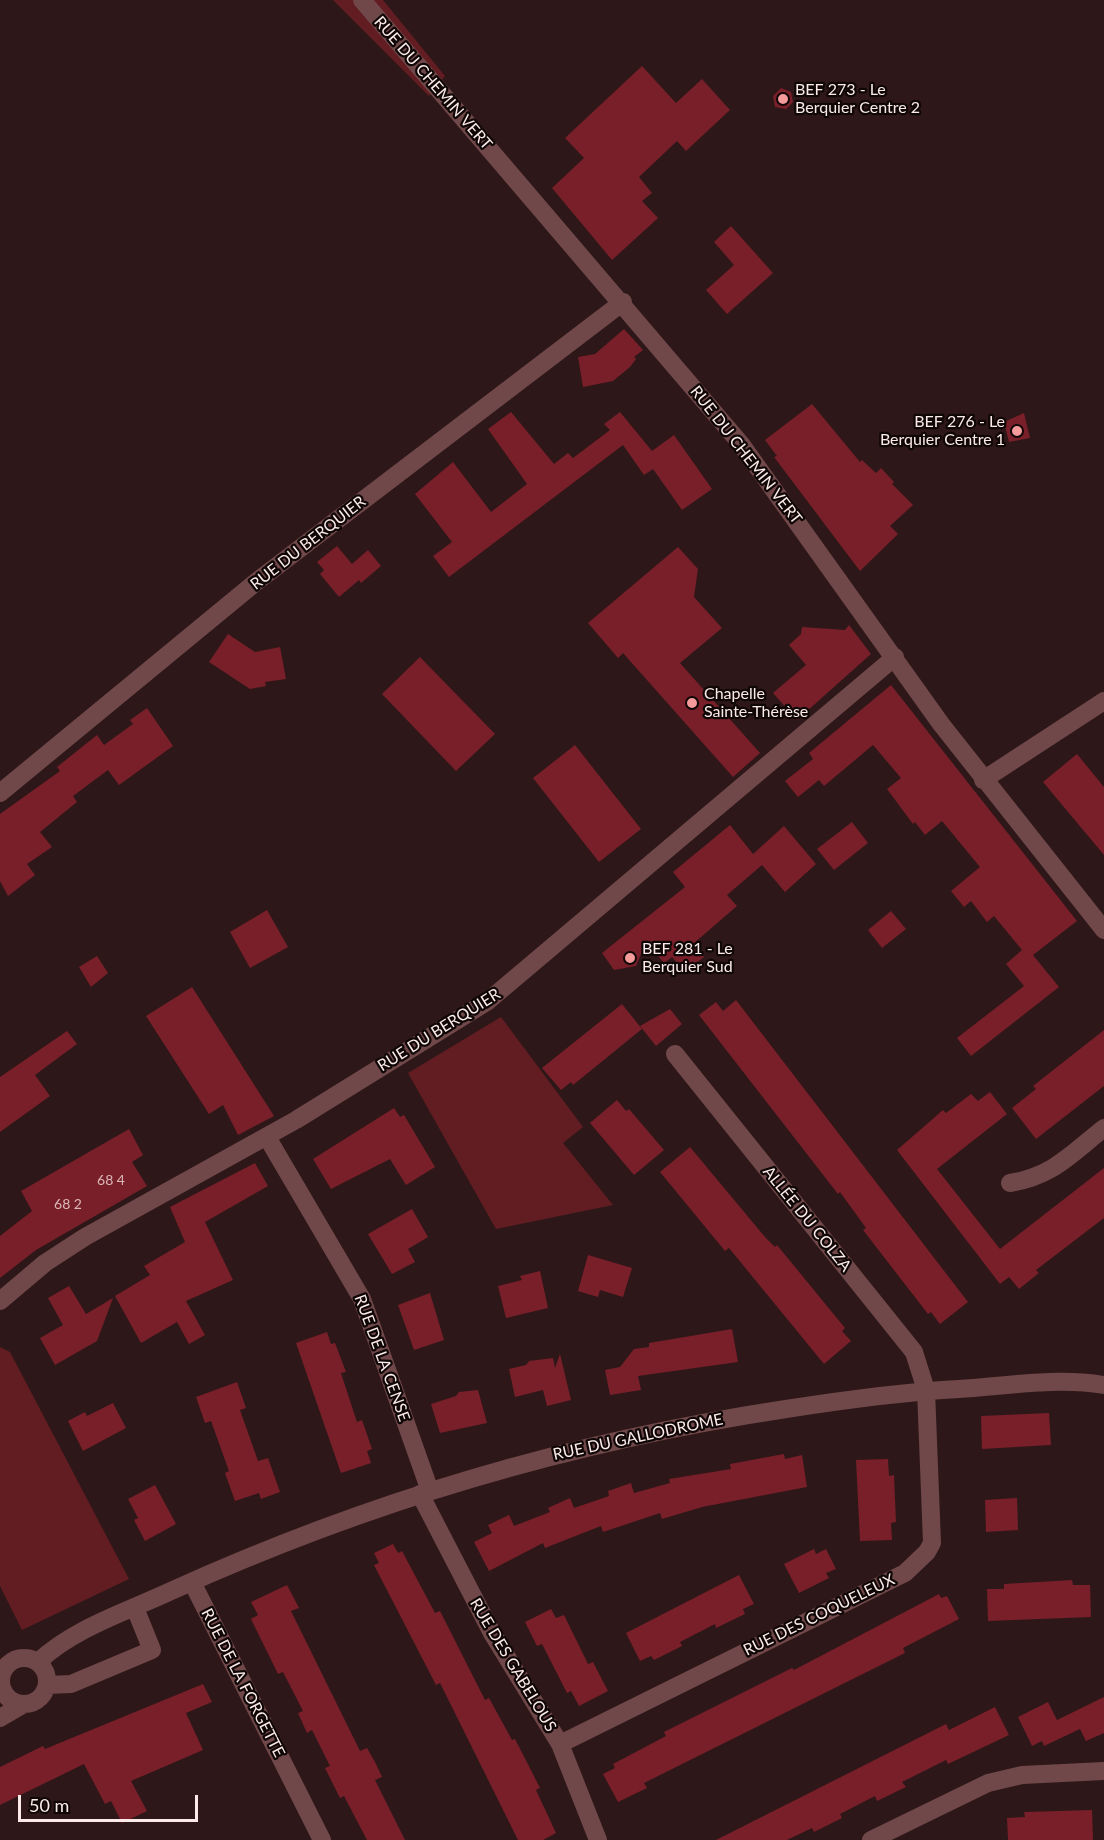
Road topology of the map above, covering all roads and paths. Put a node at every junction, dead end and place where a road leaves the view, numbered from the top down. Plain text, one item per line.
1 (362, 0) edge
2 (623, 302) junction
3 (895, 657) junction
4 (1104, 701) edge
5 (983, 780) junction
6 (0, 793) edge
7 (1104, 930) edge
8 (675, 1054) dead end
9 (1104, 1128) edge
10 (267, 1137) junction
11 (1010, 1183) dead end
12 (0, 1301) edge
13 (1104, 1385) edge
14 (926, 1390) junction
15 (425, 1492) junction
16 (192, 1582) junction
17 (135, 1608) junction
18 (38, 1662) junction
19 (3, 1669) edge
20 (47, 1685) junction
21 (24, 1704) junction
22 (0, 1718) edge
23 (560, 1744) junction
24 (1104, 1771) edge
25 (322, 1840) edge
26 (598, 1840) edge
27 (871, 1840) edge

1 - 2 street, RUE DU CHEMIN VERT
2 - 3 street, RUE DU CHEMIN VERT
2 - 6 street, RUE DU BERQUIER
3 - 5 street, RUE DU CHEMIN VERT
3 - 10 street, RUE DU BERQUIER
4 - 5 street
5 - 7 street, RUE DU CHEMIN VERT
8 - 14 street, ALLÉE DU COLZA
9 - 11 street
10 - 12 street, RUE DU BERQUIER
10 - 15 street, RUE DE LA CENSE
13 - 14 street, RUE DU GALLODROME
14 - 15 street, RUE DU GALLODROME
14 - 23 street, RUE DES COQUELEUX
15 - 16 street, RUE DU GALLODROME
15 - 23 street, RUE DES GABELOUS
16 - 17 street
16 - 25 street, RUE DE LA FORGETTE
17 - 18 street
17 - 20 street
18 - 19 street
18 - 20 street
19 - 21 street
20 - 21 street
21 - 22 street
23 - 26 street, RUE DES GABELOUS
24 - 27 street

